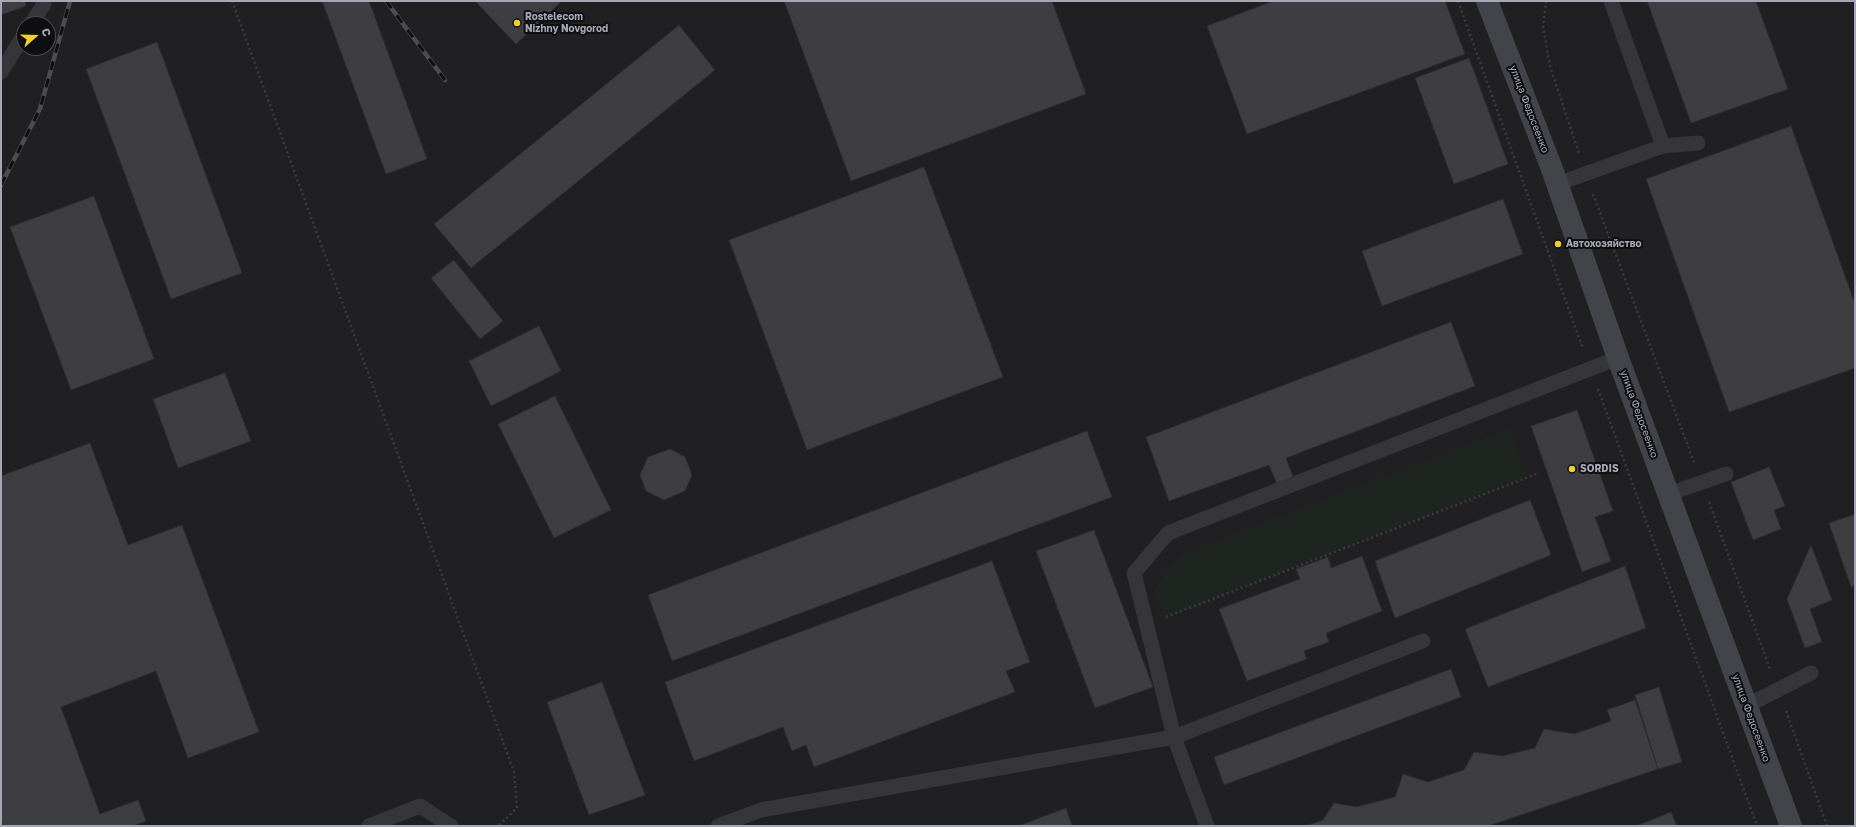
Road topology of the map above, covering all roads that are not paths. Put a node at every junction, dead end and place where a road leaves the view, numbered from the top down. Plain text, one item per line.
1 (43, 1) edge
2 (1488, 1) edge
3 (1611, 1) edge
4 (36, 16) edge
5 (16, 48) edge
6 (1, 72) edge
7 (1698, 143) dead end
8 (1663, 146) junction
9 (1557, 184) junction
10 (1618, 358) junction
11 (1726, 474) dead end
12 (1668, 494) junction
13 (1423, 641) dead end
14 (1811, 673) dead end
15 (1746, 706) junction
16 (1174, 737) junction
17 (369, 826) edge
18 (451, 826) edge
19 (718, 826) edge
20 (1207, 826) edge
21 (1791, 826) edge

1 - 4 lane
2 - 9 main road, улица Федосеенко
3 - 8 lane
5 - 6 lane
7 - 8 lane
8 - 9 lane
9 - 10 main road, улица Федосеенко
10 - 12 main road, улица Федосеенко
10 - 16 lane
11 - 12 lane
12 - 15 main road, улица Федосеенко
13 - 16 lane
14 - 15 lane
15 - 21 main road, улица Федосеенко
16 - 19 lane
16 - 20 lane
17 - 18 lane

